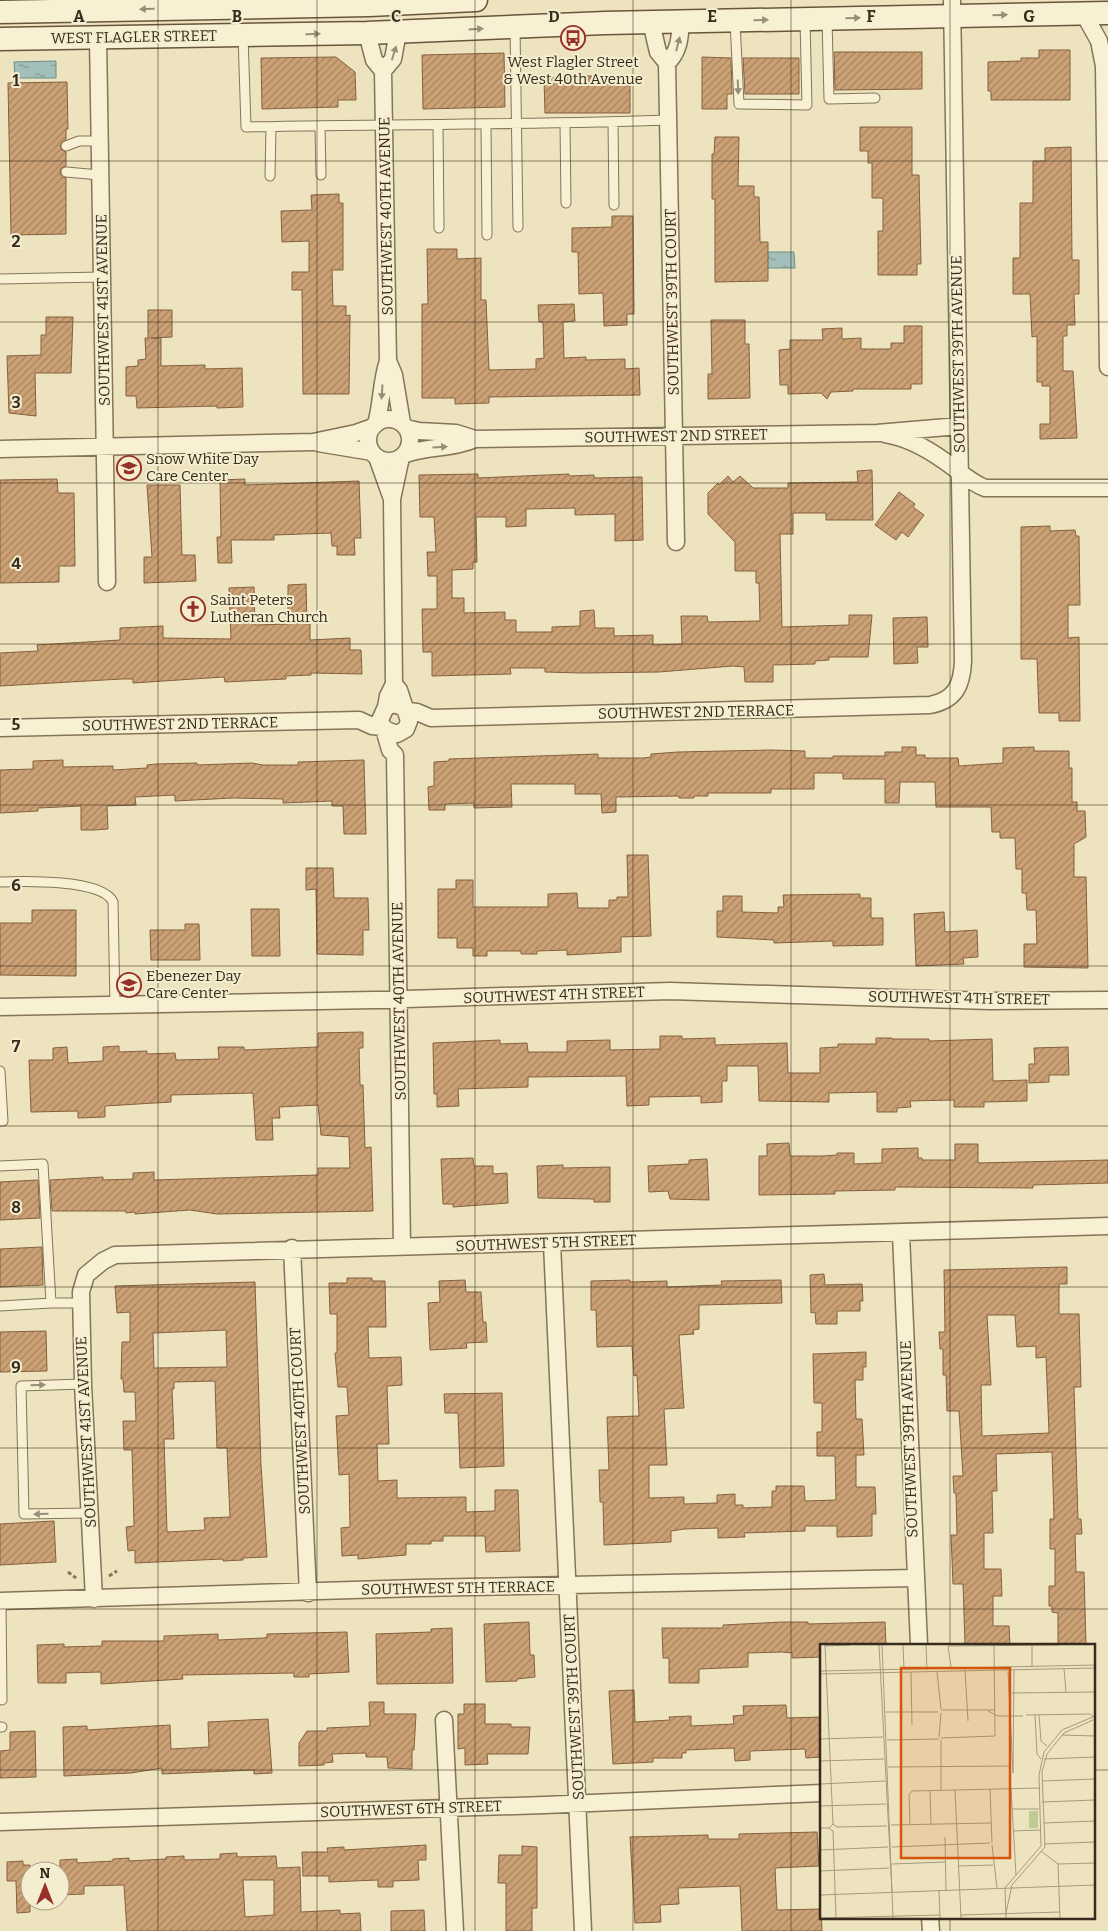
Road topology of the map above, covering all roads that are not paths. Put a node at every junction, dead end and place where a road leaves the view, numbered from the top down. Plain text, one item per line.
1 (467, 0) edge
2 (476, 0) edge
3 (417, 2) edge
4 (353, 3) edge
5 (172, 4) edge
6 (264, 4) edge
7 (34, 6) edge
8 (952, 8) edge
9 (0, 12) edge
10 (1108, 13) edge
11 (1084, 14) junction
12 (804, 19) junction
13 (827, 19) junction
14 (736, 20) junction
15 (681, 21) junction
16 (651, 22) junction
17 (515, 27) junction
18 (398, 32) junction
19 (367, 33) junction
20 (254, 35) junction
21 (98, 38) junction
22 (0, 39) edge
23 (667, 63) junction
24 (383, 71) junction
25 (875, 98) dead end
26 (669, 120) junction
27 (613, 122) junction
28 (565, 124) junction
29 (385, 125) junction
30 (438, 125) junction
31 (486, 125) junction
32 (516, 125) junction
33 (320, 126) junction
34 (271, 127) junction
35 (100, 141) junction
36 (66, 146) dead end
37 (66, 172) dead end
38 (321, 174) dead end
39 (100, 175) junction
40 (270, 176) dead end
41 (566, 203) dead end
42 (614, 205) dead end
43 (518, 227) dead end
44 (439, 228) dead end
45 (487, 235) dead end
46 (1107, 257) edge
47 (102, 277) junction
48 (0, 279) edge
49 (388, 361) junction
50 (1108, 367) edge
51 (404, 425) junction
52 (374, 426) junction
53 (959, 426) junction
54 (877, 432) junction
55 (674, 436) junction
56 (475, 439) junction
57 (313, 442) junction
58 (105, 447) junction
59 (0, 449) edge
60 (374, 454) junction
61 (404, 456) junction
62 (960, 472) junction
63 (1108, 488) edge
64 (392, 499) junction
65 (676, 542) dead end
66 (107, 582) dead end
67 (394, 684) junction
68 (957, 691) joint
69 (383, 719) junction
70 (406, 719) junction
71 (0, 728) edge
72 (395, 755) junction
73 (0, 882) edge
74 (399, 999) junction
75 (1108, 1000) edge
76 (115, 1006) junction
77 (0, 1007) edge
78 (0, 1071) edge
79 (1, 1121) edge
80 (0, 1166) edge
81 (1108, 1226) edge
82 (901, 1234) junction
83 (552, 1242) junction
84 (402, 1247) junction
85 (292, 1248) junction
86 (93, 1268) joint
87 (51, 1303) junction
88 (81, 1303) junction
89 (0, 1306) edge
90 (83, 1384) junction
91 (90, 1513) junction
92 (915, 1578) junction
93 (568, 1586) junction
94 (308, 1593) junction
95 (94, 1599) junction
96 (0, 1601) edge
97 (919, 1644) edge
98 (2, 1700) dead end
99 (444, 1720) dead end
100 (820, 1793) edge
101 (578, 1803) junction
102 (447, 1807) junction
103 (0, 1822) edge
104 (930, 1918) edge
105 (455, 1931) edge
106 (583, 1931) edge
107 (931, 1931) edge

1 - 2 main road, WEST FLAGLER STREET
1 - 3 main road, WEST FLAGLER STREET
3 - 4 main road, WEST FLAGLER STREET
4 - 6 main road, WEST FLAGLER STREET
5 - 6 main road, WEST FLAGLER STREET
5 -> 7 main road, WEST FLAGLER STREET
6 - 20 street
7 - 9 main road, WEST FLAGLER STREET
8 -> 11 main road, WEST FLAGLER STREET
13 -> 8 main road, WEST FLAGLER STREET
8 - 53 street, SOUTHWEST 39TH AVENUE
10 - 11 main road, WEST FLAGLER STREET
11 - 46 street
12 - 13 main road, WEST FLAGLER STREET
14 -> 12 main road, WEST FLAGLER STREET
14 -> 12 lane
13 - 25 lane
14 - 15 main road, WEST FLAGLER STREET
15 - 16 main road, WEST FLAGLER STREET
23 -> 15 street, SOUTHWEST 39TH COURT
16 - 17 main road, WEST FLAGLER STREET
16 - 23 street, SOUTHWEST 39TH COURT
18 -> 17 main road, WEST FLAGLER STREET
17 - 32 lane
18 - 19 main road, WEST FLAGLER STREET
24 -> 18 street
20 -> 19 main road, WEST FLAGLER STREET
19 - 24 street, SOUTHWEST 40TH AVENUE
20 - 21 main road, WEST FLAGLER STREET
20 - 34 lane
21 - 22 main road, WEST FLAGLER STREET
21 - 35 street, SOUTHWEST 41ST AVENUE
23 - 26 street, SOUTHWEST 39TH COURT
24 - 29 street, SOUTHWEST 40TH AVENUE
26 - 27 lane
26 - 55 street, SOUTHWEST 39TH COURT
27 - 28 lane
27 - 42 lane
28 - 32 lane
28 - 41 lane
29 - 30 lane
29 - 33 lane
29 - 49 street, SOUTHWEST 40TH AVENUE
30 - 31 lane
30 - 44 lane
31 - 32 lane
31 - 45 lane
32 - 43 lane
33 - 34 lane
33 - 38 lane
34 - 40 lane
35 - 36 lane
35 - 39 street, SOUTHWEST 41ST AVENUE
37 - 39 lane
39 - 47 street, SOUTHWEST 41ST AVENUE
46 - 50 street
47 - 48 lane
47 - 58 street, SOUTHWEST 41ST AVENUE
49 - 51 street, SOUTHWEST 40TH AVENUE
49 -> 52 street, SOUTHWEST 40TH AVENUE
51 - 52 street
51 - 56 street, SOUTHWEST 2ND STREET
51 - 61 street, SOUTHWEST 40TH AVENUE
52 - 57 street
52 - 60 street, SOUTHWEST 40TH AVENUE
53 - 54 street, SOUTHWEST 2ND STREET
53 - 62 street, SOUTHWEST 39TH AVENUE
54 - 55 street, SOUTHWEST 2ND STREET
54 - 62 street, SOUTHWEST 2ND STREET
55 - 56 street, SOUTHWEST 2ND STREET
55 - 65 street, SOUTHWEST 39TH COURT
61 -> 56 street, SOUTHWEST 2ND STREET
57 - 58 street
57 - 60 street
58 - 59 street
58 - 66 street, SOUTHWEST 41ST AVENUE
60 - 61 street
60 - 64 street, SOUTHWEST 40TH AVENUE
61 - 64 street, SOUTHWEST 40TH AVENUE
62 - 63 street, SOUTHWEST 2ND STREET
62 - 68 street, SOUTHWEST 39TH AVENUE
64 - 67 street, SOUTHWEST 40TH AVENUE
67 - 69 street, SOUTHWEST 40TH AVENUE
67 - 70 street, SOUTHWEST 40TH AVENUE
68 - 70 street, SOUTHWEST 2ND TERRACE
69 - 70 street
69 - 70 street
69 - 71 street, SOUTHWEST 2ND TERRACE
69 - 72 street, SOUTHWEST 40TH AVENUE
70 - 72 street, SOUTHWEST 40TH AVENUE
72 - 74 street, SOUTHWEST 40TH AVENUE
73 - 76 lane
74 - 75 street, SOUTHWEST 4TH STREET
74 - 76 street, SOUTHWEST 4TH STREET
74 - 84 street, SOUTHWEST 40TH AVENUE
76 - 77 street, SOUTHWEST 4TH STREET
78 - 79 lane
80 - 87 lane
81 - 82 street, SOUTHWEST 5TH STREET
82 - 83 street, SOUTHWEST 5TH STREET
82 - 92 street, SOUTHWEST 39TH AVENUE
83 - 84 street, SOUTHWEST 5TH STREET
83 - 93 street, SOUTHWEST 39TH COURT
84 - 85 street, SOUTHWEST 5TH STREET
85 - 86 street, SOUTHWEST 5TH STREET
85 - 94 street, SOUTHWEST 40TH COURT
86 - 88 street, SOUTHWEST 41ST AVENUE
87 - 88 lane
87 - 89 lane
88 - 90 street, SOUTHWEST 41ST AVENUE
90 - 91 street, SOUTHWEST 41ST AVENUE
91 -> 90 lane
91 - 95 street, SOUTHWEST 41ST AVENUE
92 - 93 street, SOUTHWEST 5TH TERRACE
92 - 97 street, SOUTHWEST 39TH AVENUE
93 - 94 street, SOUTHWEST 5TH TERRACE
93 - 101 street, SOUTHWEST 39TH COURT
94 - 95 street, SOUTHWEST 5TH TERRACE
95 - 96 street, SOUTHWEST 5TH TERRACE
96 - 98 lane
99 - 102 street
100 - 101 street, SOUTHWEST 6TH STREET
101 - 102 street, SOUTHWEST 6TH STREET
101 - 106 street, SOUTHWEST 39TH COURT
102 - 103 street, SOUTHWEST 6TH STREET
102 - 105 street
104 - 107 street

